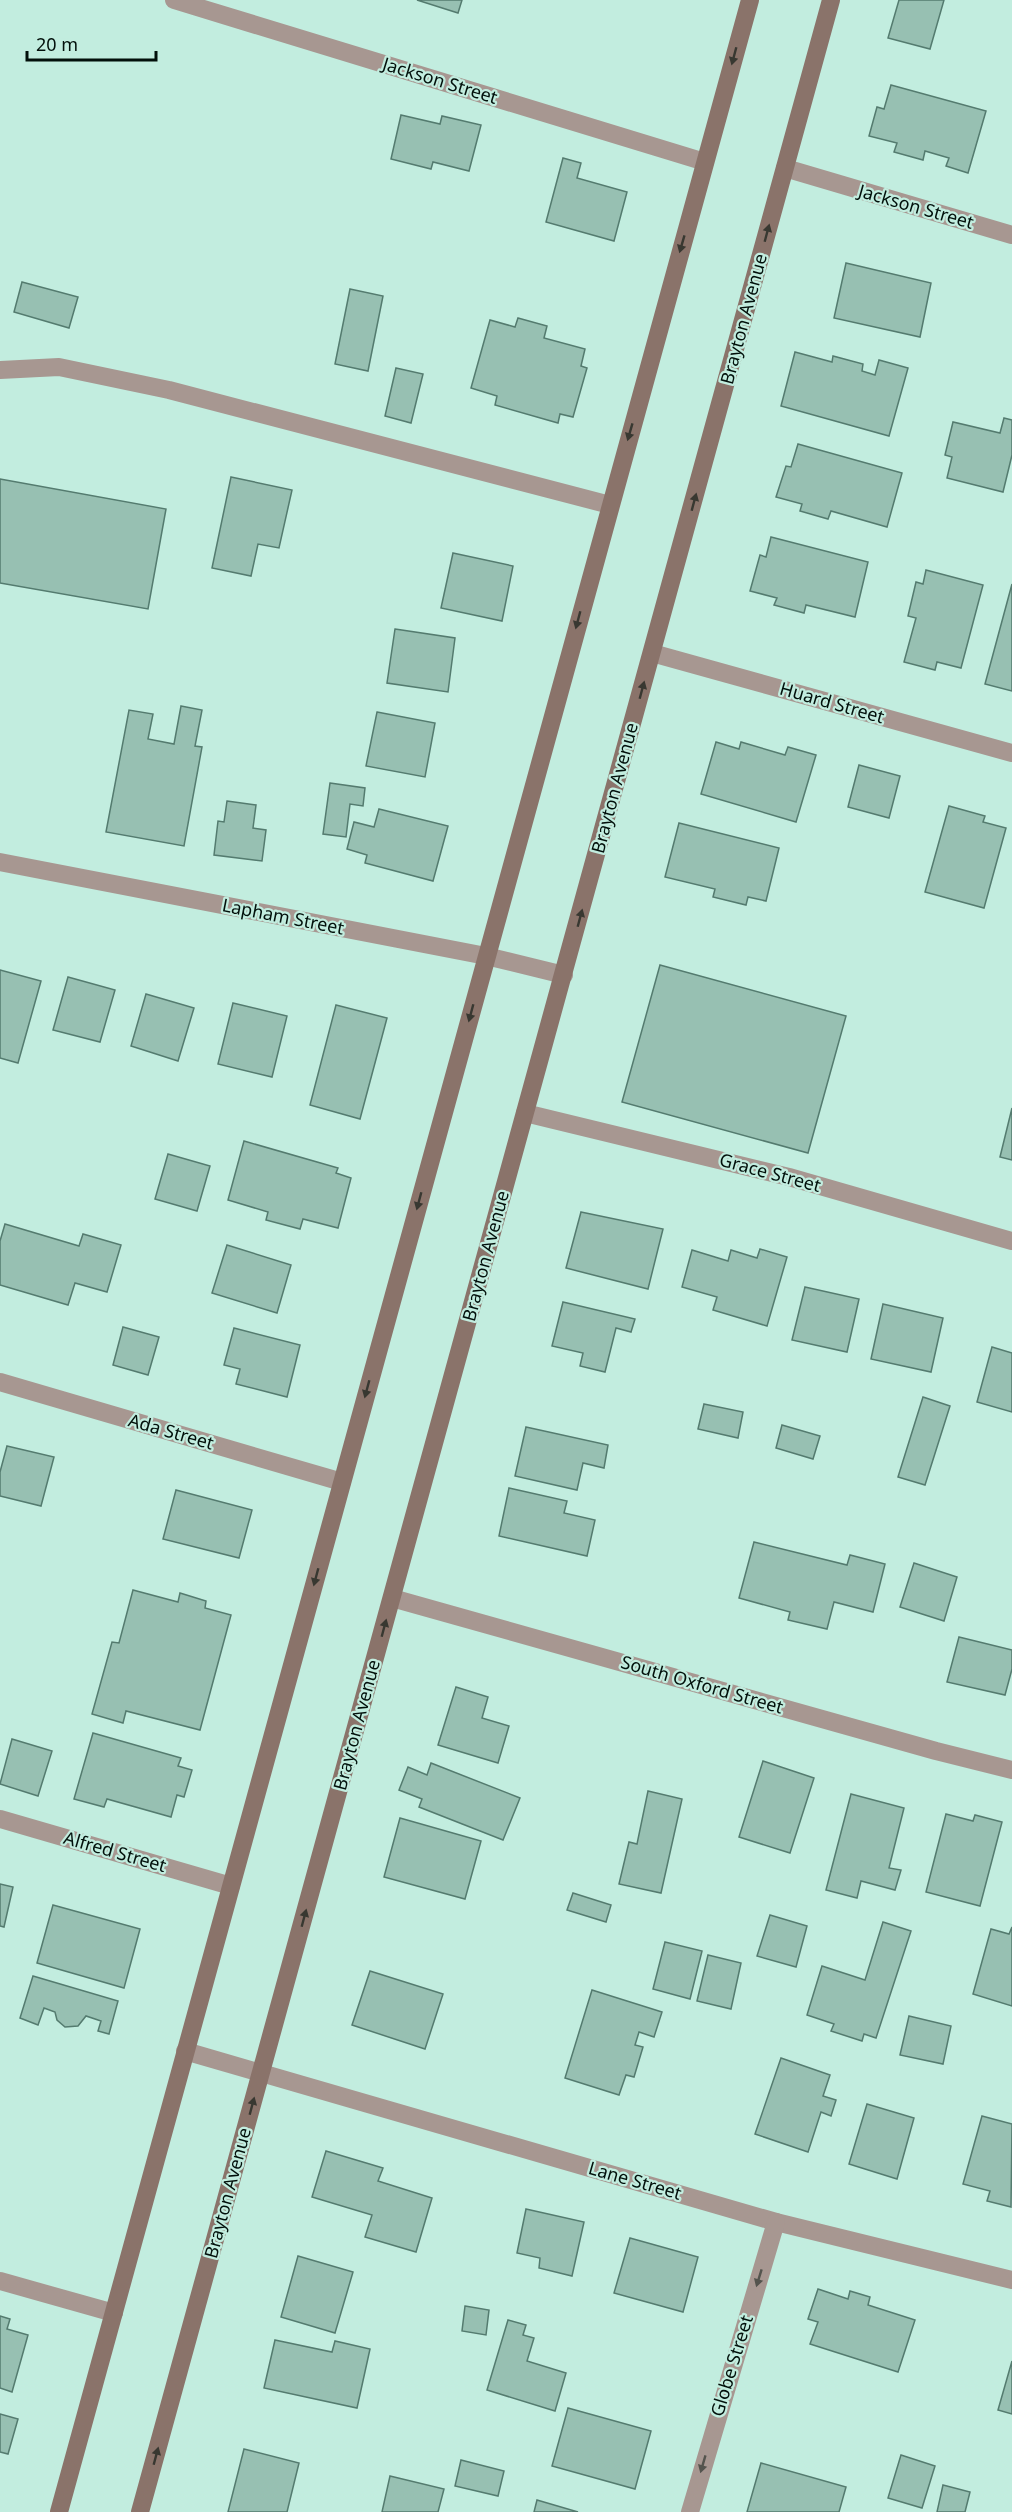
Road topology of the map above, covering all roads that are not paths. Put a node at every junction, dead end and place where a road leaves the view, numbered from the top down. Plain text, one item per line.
1 (174, 0) edge
2 (750, 0) edge
3 (831, 0) edge
4 (705, 162) junction
5 (785, 168) junction
6 (1012, 235) edge
7 (0, 370) edge
8 (610, 505) junction
9 (652, 653) junction
10 (1012, 753) edge
11 (0, 862) edge
12 (486, 956) junction
13 (564, 975) junction
14 (525, 1113) junction
15 (1012, 1241) edge
16 (0, 1382) edge
17 (342, 1482) junction
18 (392, 1598) junction
19 (1012, 1770) edge
20 (0, 1819) edge
21 (231, 1886) junction
22 (185, 2051) junction
23 (261, 2072) junction
24 (776, 2222) junction
25 (1012, 2280) edge
26 (0, 2281) edge
27 (114, 2313) junction
28 (59, 2512) edge
29 (140, 2512) edge
30 (690, 2512) edge

1 - 4 street, Jackson Street
2 -> 4 main road
3 - 5 main road, Brayton Avenue
4 -> 8 main road
5 - 6 street, Jackson Street
9 -> 5 main road, Brayton Avenue
7 - 8 street
8 -> 12 main road
9 - 10 street, Huard Street
13 -> 9 main road, Brayton Avenue
11 - 12 street, Lapham Street
12 - 13 street, Lapham Street
12 -> 17 main road
13 - 14 main road, Brayton Avenue
14 - 15 street, Grace Street
14 - 18 main road, Brayton Avenue
16 - 17 street, Ada Street
17 -> 21 main road
18 - 19 street, South Oxford Street
23 -> 18 main road, Brayton Avenue
20 - 21 street, Alfred Street
21 - 22 main road
22 - 23 street, Lane Street
22 - 27 main road
23 - 24 street, Lane Street
29 -> 23 main road, Brayton Avenue
24 - 25 street, Lane Street
24 -> 30 street, Globe Street
26 - 27 street
27 - 28 main road

